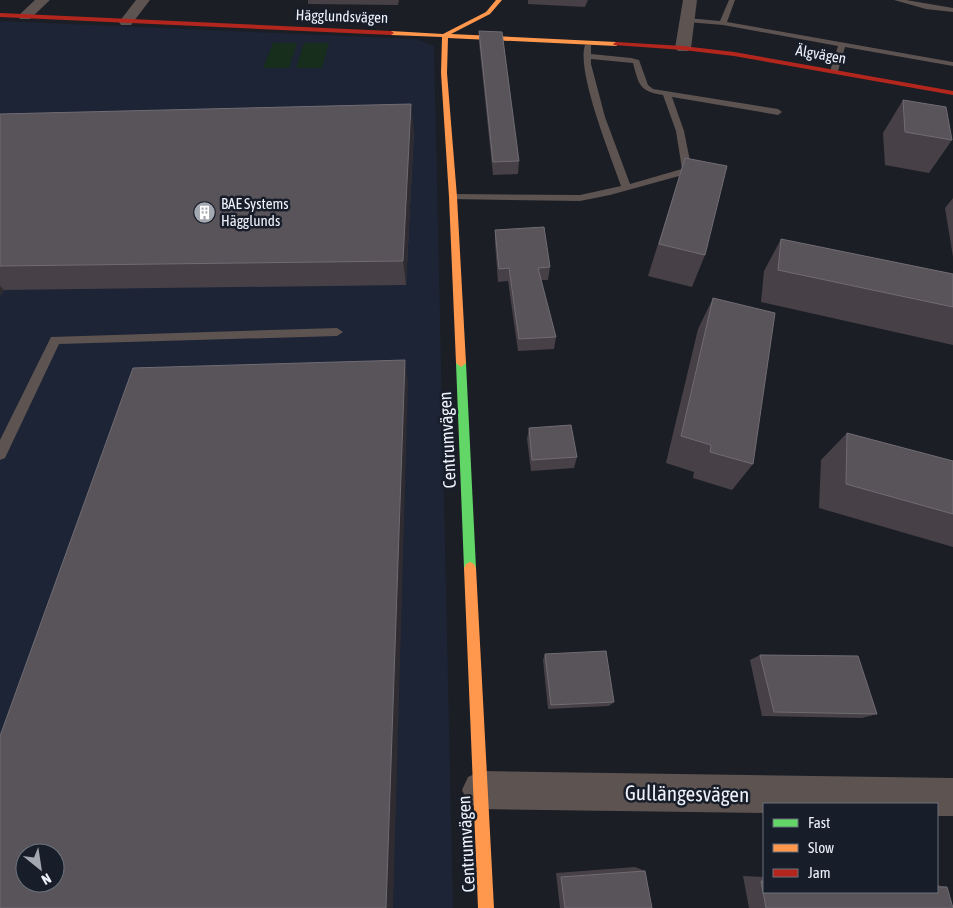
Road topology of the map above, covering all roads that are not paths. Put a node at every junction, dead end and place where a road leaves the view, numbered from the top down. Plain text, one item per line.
1 (43, 0) edge
2 (143, 0) edge
3 (499, 0) edge
4 (690, 0) edge
5 (732, 0) edge
6 (897, 0) edge
7 (953, 10) edge
8 (0, 16) edge
9 (25, 16) junction
10 (687, 20) junction
11 (126, 22) junction
12 (723, 24) junction
13 (445, 35) junction
14 (587, 42) junction
15 (842, 45) junction
16 (684, 48) junction
17 (588, 56) junction
18 (953, 64) edge
19 (834, 71) junction
20 (666, 92) junction
21 (953, 93) edge
22 (778, 112) dead end
23 (626, 188) junction
24 (453, 197) junction
25 (337, 332) dead end
26 (0, 454) edge
27 (481, 790) junction
28 (953, 797) edge
29 (486, 908) edge

1 - 9 street
2 - 11 street
3 - 13 street
4 - 10 street
5 - 12 lane
6 - 7 lane
8 - 9 street, Hägglundsvägen
9 - 11 street, Hägglundsvägen
10 - 12 lane
10 - 16 street
11 - 13 street, Hägglundsvägen
12 - 15 lane
13 - 14 street, Hägglundsvägen
13 - 24 street, Centrumvägen
14 - 16 street, Hägglundsvägen
14 - 17 lane
15 - 18 lane
15 - 19 lane
16 - 19 street, Älgvägen
17 - 20 lane
17 - 23 lane
19 - 21 street, Älgvägen
20 - 22 lane
20 - 23 lane
23 - 24 lane
24 - 27 street, Centrumvägen
25 - 26 lane
27 - 28 street, Gullängesvägen
27 - 29 street, Centrumvägen

